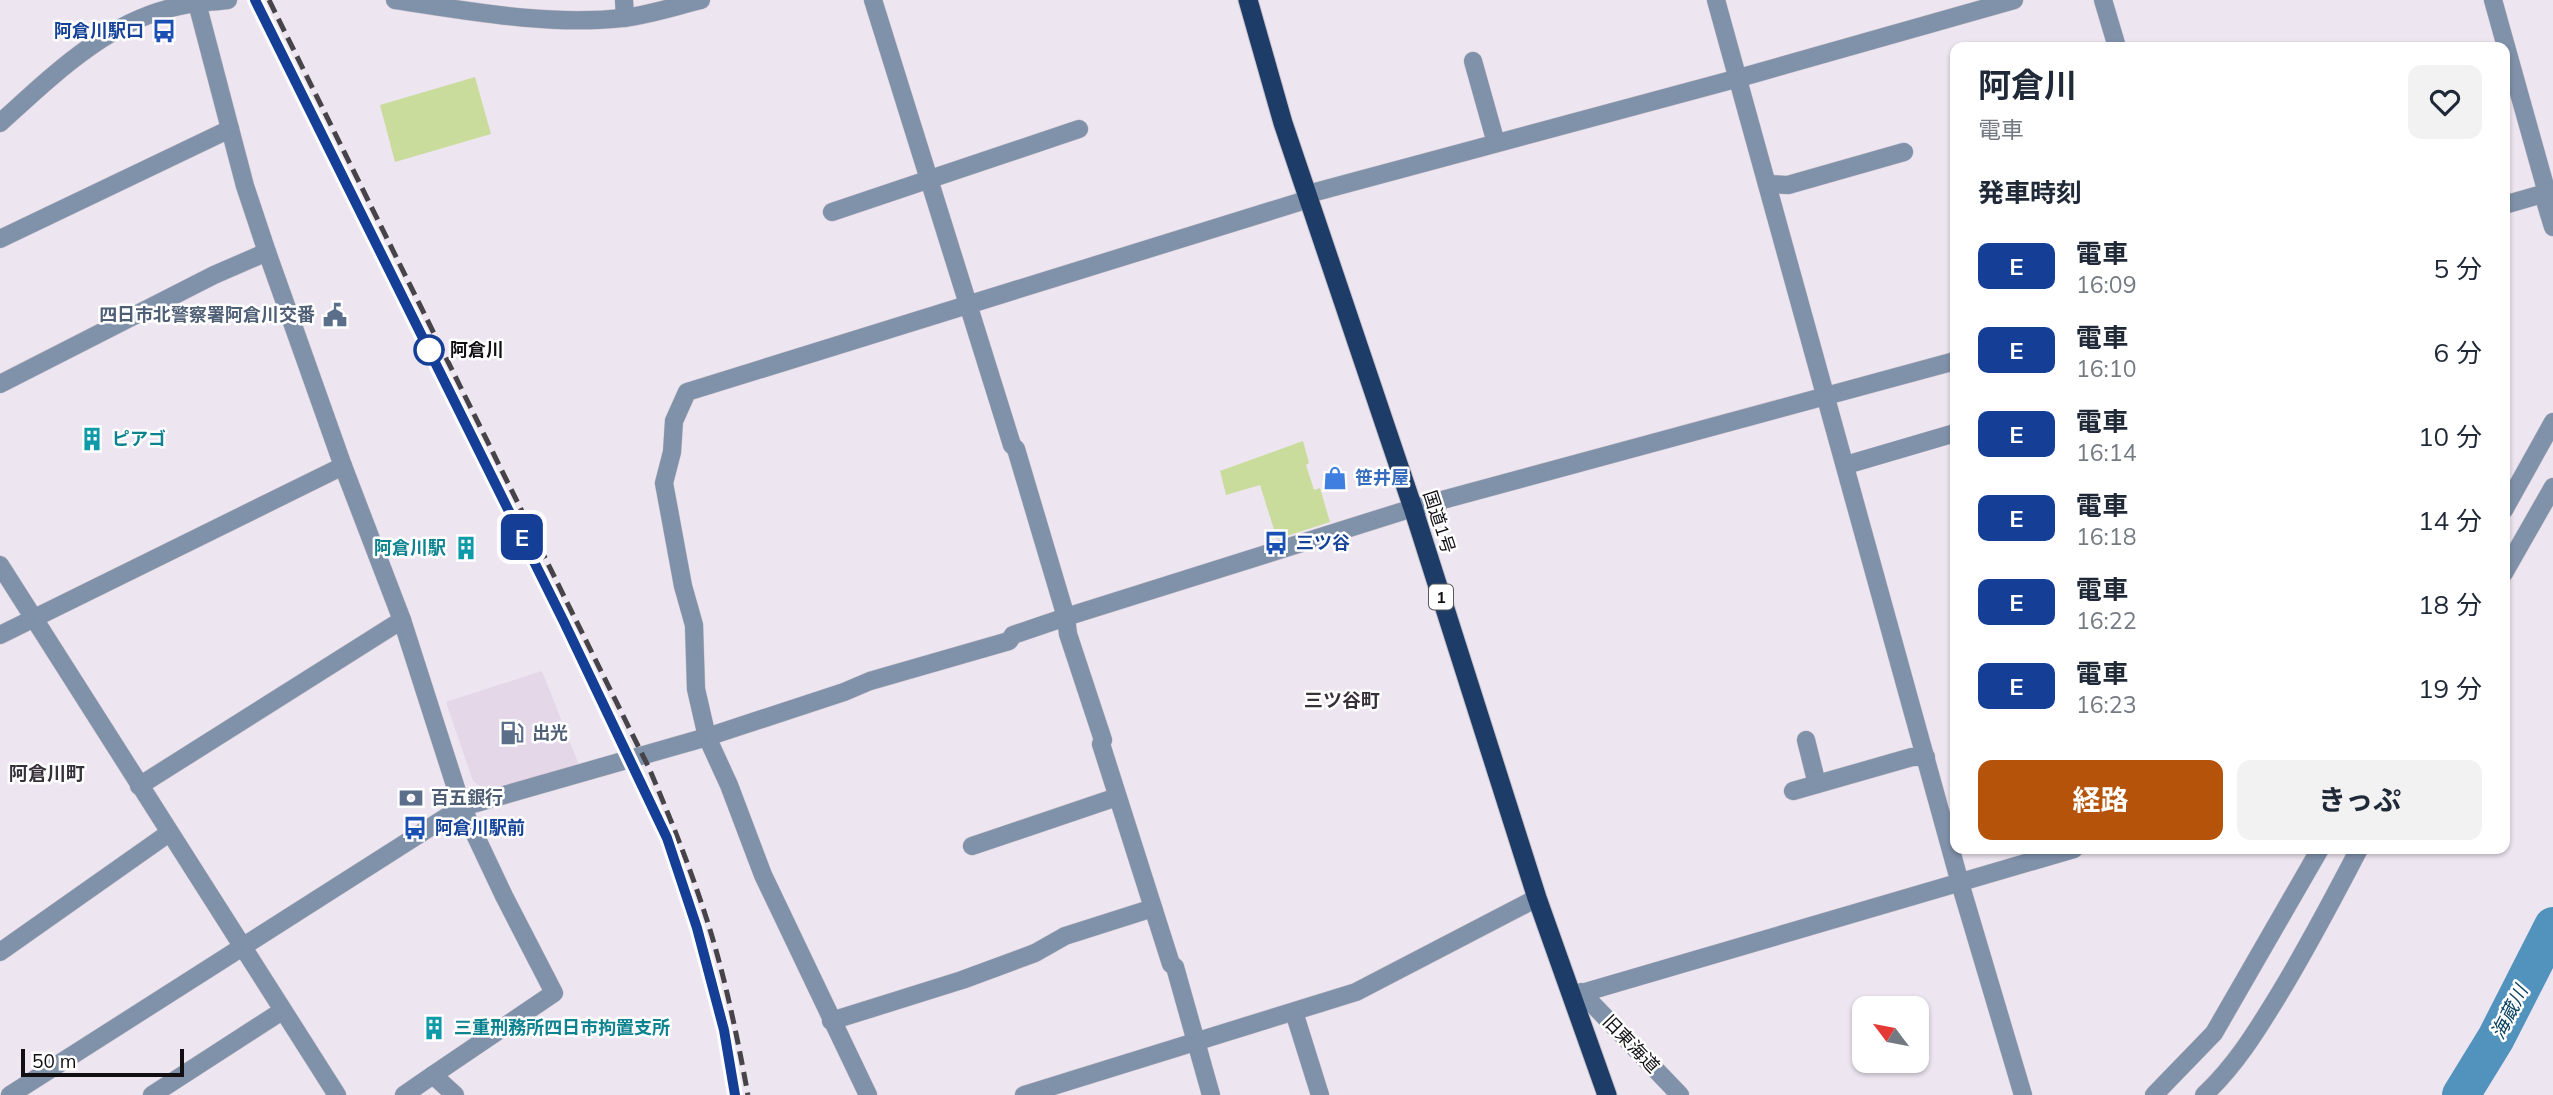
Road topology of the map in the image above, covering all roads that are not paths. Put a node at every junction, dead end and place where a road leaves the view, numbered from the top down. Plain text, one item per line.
1 (228, 0) edge
2 (395, 0) edge
3 (701, 0) edge
4 (873, 0) edge
5 (1248, 0) edge
6 (1716, 0) edge
7 (2014, 0) edge
8 (2103, 0) edge
9 (2493, 0) edge
10 (176, 3) edge
11 (197, 3) junction
12 (624, 9) edge
13 (2116, 42) edge
14 (2505, 42) edge
15 (2510, 59) edge
16 (1473, 61) dead end
17 (1739, 78) junction
18 (2521, 97) junction
19 (2510, 103) edge
20 (0, 123) edge
21 (230, 129) junction
22 (1079, 129) dead end
23 (1496, 143) junction
24 (1904, 152) dead end
25 (929, 180) junction
26 (1769, 184) junction
27 (2548, 193) edge
28 (1308, 197) junction
29 (2510, 203) edge
30 (832, 212) dead end
31 (2553, 227) edge
32 (0, 239) edge
33 (267, 252) junction
34 (967, 304) junction
35 (1950, 362) edge
36 (0, 383) edge
37 (1828, 397) junction
38 (2553, 422) edge
39 (1950, 434) edge
40 (1846, 465) junction
41 (343, 466) junction
42 (2553, 487) edge
43 (2510, 499) edge
44 (1413, 508) junction
45 (2510, 562) edge
46 (0, 565) edge
47 (1066, 617) junction
48 (33, 619) junction
49 (402, 620) junction
50 (0, 635) edge
51 (707, 737) junction
52 (1806, 740) dead end
53 (1926, 757) junction
54 (1817, 784) junction
55 (139, 786) junction
56 (1793, 792) dead end
57 (1117, 797) junction
58 (462, 807) junction
59 (169, 833) junction
60 (972, 846) dead end
61 (1950, 846) edge
62 (1952, 854) edge
63 (2057, 854) edge
64 (2317, 854) edge
65 (2355, 854) edge
66 (1960, 883) junction
67 (1537, 898) junction
68 (1153, 908) junction
69 (241, 947) junction
70 (0, 952) edge
71 (1577, 994) junction
72 (282, 1011) junction
73 (1294, 1012) junction
74 (831, 1021) junction
75 (1195, 1044) junction
76 (433, 1075) junction
77 (10, 1095) edge
78 (152, 1095) edge
79 (337, 1095) edge
80 (404, 1095) edge
81 (455, 1095) edge
82 (867, 1095) edge
83 (1024, 1095) edge
84 (1211, 1095) edge
85 (1321, 1095) edge
86 (1607, 1095) edge
87 (1680, 1095) edge
88 (2023, 1095) edge
89 (2154, 1095) edge
90 (2204, 1095) edge

1 - 11 street
2 - 12 street
3 - 12 street
4 - 25 street
5 - 28 highway, 国道1号 / 1
6 - 17 street
7 - 17 street
8 - 13 street
9 - 14 street
10 - 11 street
10 - 20 street
11 - 21 street
15 - 18 street
16 - 23 street
17 - 23 street
17 - 26 street
18 - 19 street
18 - 27 street
21 - 32 street
21 - 33 street
22 - 25 street
23 - 28 street
24 - 26 street
25 - 30 street
25 - 34 street
26 - 37 street
27 - 29 street
27 - 31 street
28 - 34 street
28 - 44 highway, 国道1号 / 1
33 - 36 street
33 - 41 street
34 - 47 street
34 - 51 street
35 - 37 street
37 - 40 street
37 - 44 street
38 - 43 street
39 - 40 street
40 - 53 street
41 - 48 street
41 - 49 street
42 - 45 street
44 - 47 street
44 - 67 highway, 国道1号 / 1
46 - 48 street
47 - 51 street
47 - 57 street
48 - 50 street
48 - 55 street
49 - 55 street
49 - 58 street
51 - 58 street
51 - 74 street
52 - 54 street
53 - 54 street
53 - 61 street
54 - 56 street
55 - 59 street
57 - 60 street
57 - 68 street
58 - 69 street
58 - 76 street
59 - 69 street
59 - 70 street
62 - 66 street
63 - 66 street
64 - 89 street
65 - 90 street
66 - 71 street
66 - 88 street
67 - 71 highway, 国道1号 / 1
67 - 73 street
68 - 74 street
68 - 75 street
69 - 72 street
69 - 77 street
71 - 86 highway, 国道1号 / 1
71 - 87 street, 旧東海道
72 - 78 street
72 - 79 street
73 - 75 street
73 - 85 street
74 - 82 street
75 - 83 street
75 - 84 street
76 - 80 street
76 - 81 street

